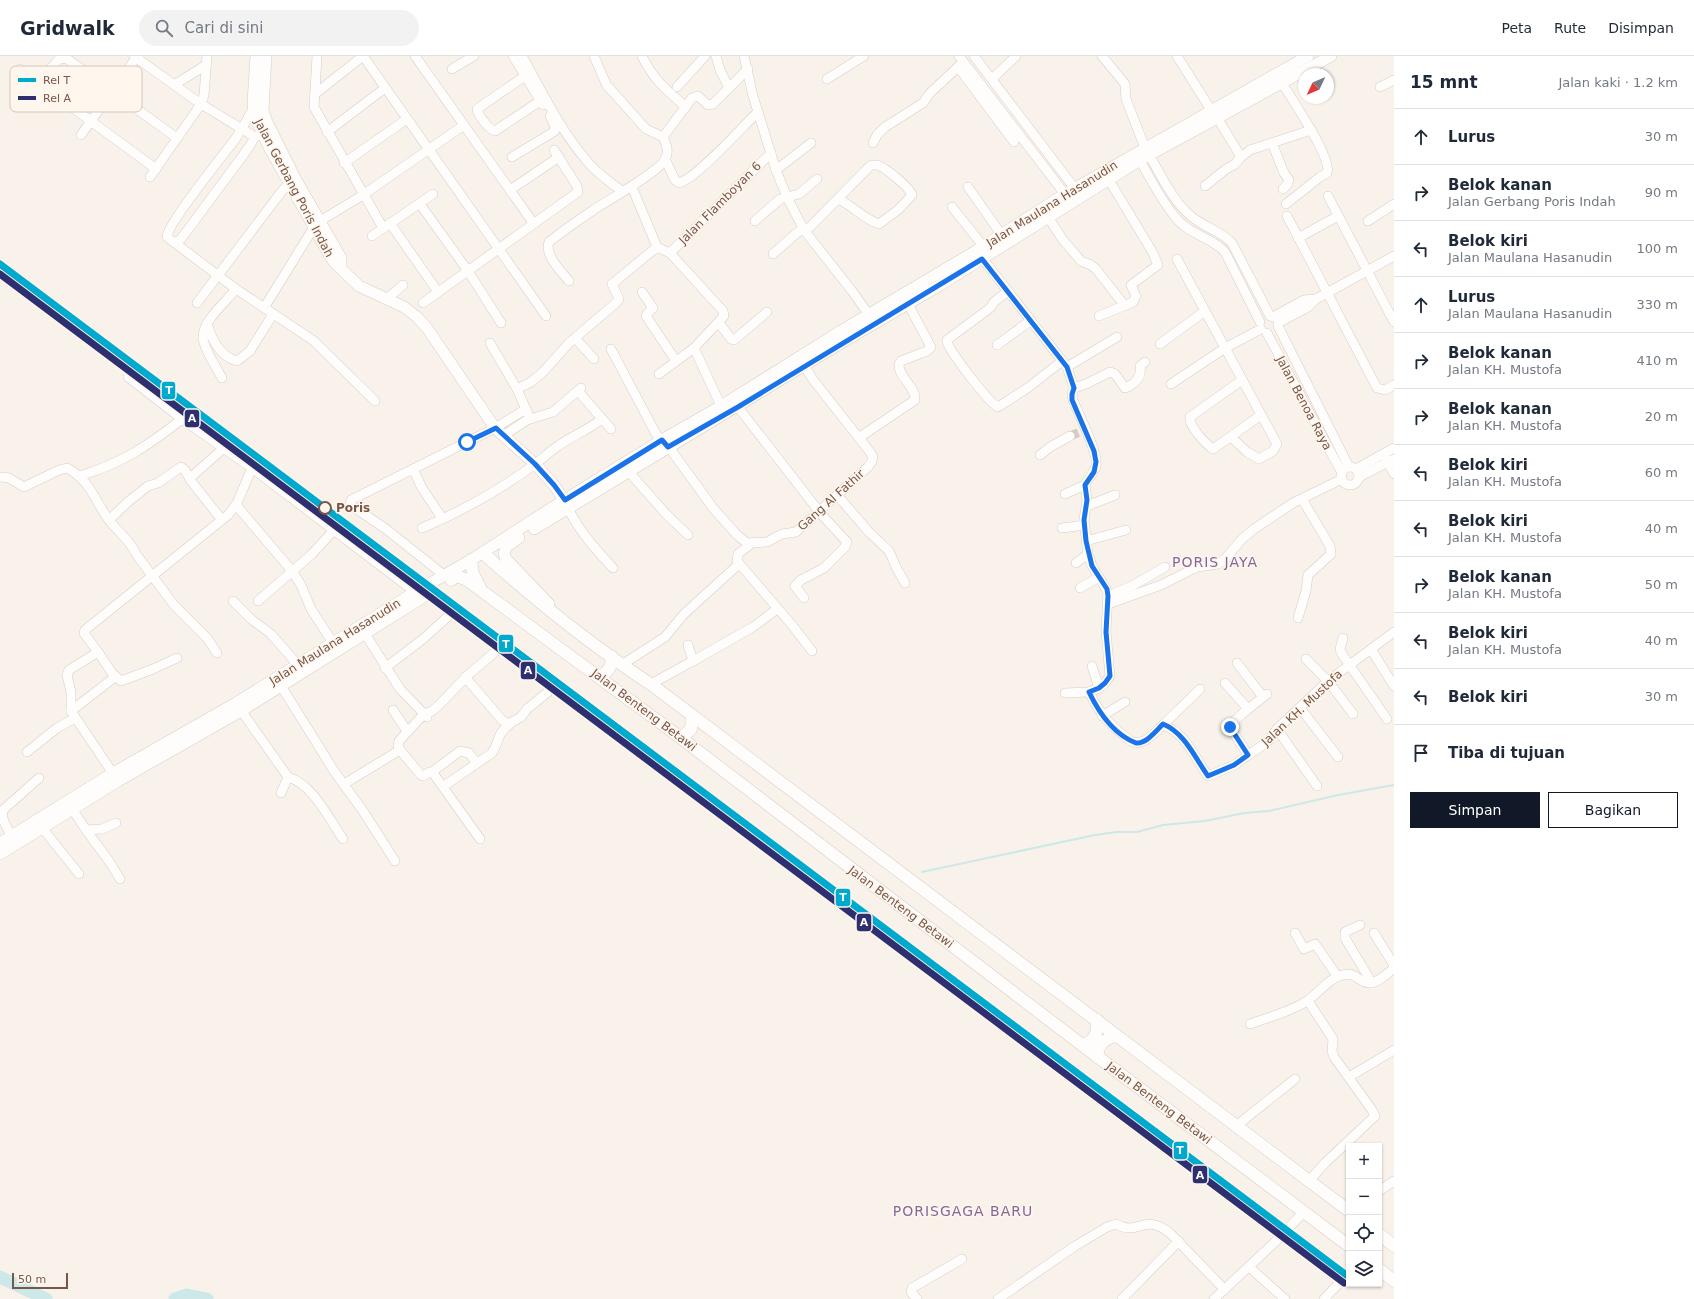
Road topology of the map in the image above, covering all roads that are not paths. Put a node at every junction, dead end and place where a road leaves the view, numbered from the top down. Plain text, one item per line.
1 (256, 56) edge
2 (266, 56) edge
3 (317, 56) edge
4 (363, 56) edge
5 (415, 56) edge
6 (474, 56) edge
7 (513, 56) edge
8 (522, 56) edge
9 (594, 56) edge
10 (642, 56) edge
11 (705, 56) edge
12 (716, 56) edge
13 (744, 56) edge
14 (864, 56) edge
15 (974, 56) edge
16 (1016, 56) edge
17 (1102, 56) edge
18 (1177, 56) edge
19 (1308, 56) edge
20 (1331, 56) edge
21 (136, 57) edge
22 (461, 59) edge
23 (207, 60) edge
24 (960, 61) edge
25 (53, 66) edge
26 (79, 66) edge
27 (129, 66) edge
28 (748, 69) junction
29 (452, 70) dead end
30 (525, 76) junction
31 (827, 79) dead end
32 (992, 79) junction
33 (1394, 80) edge
34 (1283, 84) junction
35 (174, 85) junction
36 (676, 87) dead end
37 (1380, 87) dead end
38 (385, 88) junction
39 (729, 88) junction
40 (315, 94) junction
41 (264, 101) junction
42 (540, 101) junction
43 (201, 104) junction
44 (686, 107) junction
45 (253, 109) junction
46 (1211, 110) junction
47 (78, 112) edge
48 (96, 112) edge
49 (142, 112) edge
50 (758, 112) junction
51 (407, 119) junction
52 (1218, 119) junction
53 (90, 121) junction
54 (464, 125) junction
55 (1009, 129) junction
56 (241, 130) junction
57 (1311, 130) junction
58 (327, 132) junction
59 (263, 134) junction
60 (81, 135) dead end
61 (663, 137) junction
62 (177, 138) junction
63 (811, 142) dead end
64 (1014, 142) dead end
65 (873, 143) dead end
66 (1272, 143) junction
67 (429, 149) junction
68 (771, 153) junction
69 (512, 157) dead end
70 (1145, 157) junction
71 (1241, 157) junction
72 (665, 159) junction
73 (344, 163) junction
74 (156, 169) junction
75 (776, 170) junction
76 (1159, 173) junction
77 (150, 177) dead end
78 (817, 178) dead end
79 (1150, 178) junction
80 (293, 182) junction
81 (1112, 185) junction
82 (1205, 186) dead end
83 (632, 187) junction
84 (968, 187) dead end
85 (1283, 189) dead end
86 (510, 190) junction
87 (622, 191) junction
88 (434, 194) dead end
89 (363, 195) junction
90 (1073, 195) junction
91 (1328, 196) dead end
92 (787, 197) junction
93 (838, 199) junction
94 (420, 204) junction
95 (1286, 204) dead end
96 (1394, 204) edge
97 (952, 207) dead end
98 (1287, 216) dead end
99 (1338, 216) junction
100 (755, 220) dead end
101 (1051, 221) junction
102 (1368, 221) dead end
103 (317, 224) junction
104 (534, 224) junction
105 (387, 226) junction
106 (804, 230) junction
107 (1001, 234) junction
108 (372, 236) dead end
109 (1298, 238) junction
110 (175, 243) junction
111 (657, 247) junction
112 (499, 249) junction
113 (670, 253) junction
114 (773, 254) dead end
115 (982, 255) junction
116 (1394, 256) edge
117 (1177, 258) dead end
118 (468, 271) junction
119 (1367, 271) junction
120 (218, 276) junction
121 (569, 281) dead end
122 (402, 285) dead end
123 (236, 289) junction
124 (1008, 291) junction
125 (438, 292) junction
126 (642, 292) dead end
127 (1327, 293) junction
128 (388, 298) junction
129 (197, 303) dead end
130 (423, 303) dead end
131 (908, 304) junction
132 (1125, 306) junction
133 (264, 308) junction
134 (1205, 311) junction
135 (767, 312) dead end
136 (273, 314) junction
137 (546, 316) dead end
138 (1099, 316) dead end
139 (872, 319) junction
140 (1275, 320) junction
141 (1030, 321) junction
142 (1394, 322) edge
143 (207, 323) junction
144 (501, 323) dead end
145 (719, 323) junction
146 (1263, 328) junction
147 (1117, 337) dead end
148 (575, 338) junction
149 (490, 343) dead end
150 (1160, 344) dead end
151 (997, 345) dead end
152 (694, 348) junction
153 (1225, 348) junction
154 (611, 349) dead end
155 (594, 359) dead end
156 (676, 361) junction
157 (1145, 362) dead end
158 (1064, 364) junction
159 (804, 365) junction
160 (659, 374) dead end
161 (128, 377) dead end
162 (222, 378) dead end
163 (1242, 380) junction
164 (1171, 384) dead end
165 (1394, 385) edge
166 (1074, 388) junction
167 (517, 389) junction
168 (753, 392) junction
169 (375, 401) dead end
170 (721, 406) junction
171 (526, 409) junction
172 (742, 412) junction
173 (1261, 415) junction
174 (602, 418) junction
175 (531, 419) junction
176 (182, 420) junction
177 (611, 429) dead end
178 (499, 432) junction
179 (1070, 436) tunnel mouth
180 (860, 437) junction
181 (1231, 437) junction
182 (224, 448) junction
183 (669, 448) junction
184 (1394, 448) edge
185 (1384, 454) junction
186 (1040, 455) dead end
187 (1391, 461) edge
188 (535, 464) junction
189 (252, 468) junction
190 (413, 469) junction
191 (628, 471) junction
192 (1349, 473) junction
193 (1394, 474) edge
194 (80, 476) junction
195 (0, 477) edge
196 (190, 478) junction
197 (1085, 485) junction
198 (1064, 494) dead end
199 (837, 495) junction
200 (1115, 495) dead end
201 (1302, 499) junction
202 (566, 504) junction
203 (236, 505) junction
204 (1087, 506) junction
205 (819, 510) junction
206 (442, 518) junction
207 (109, 520) junction
208 (222, 520) junction
209 (1085, 526) junction
210 (422, 528) dead end
211 (1062, 528) dead end
212 (334, 530) junction
213 (1126, 530) dead end
214 (688, 535) dead end
215 (1086, 541) junction
216 (752, 543) junction
217 (482, 553) junction
218 (1088, 554) junction
219 (471, 560) junction
220 (1076, 563) dead end
221 (739, 564) junction
222 (613, 568) dead end
223 (1165, 568) dead end
224 (292, 571) junction
225 (153, 576) junction
226 (1098, 577) junction
227 (448, 578) junction
228 (904, 582) dead end
229 (1080, 588) dead end
230 (482, 591) junction
231 (422, 594) junction
232 (804, 598) dead end
233 (1108, 600) junction
234 (233, 601) dead end
235 (258, 601) dead end
236 (777, 610) junction
237 (454, 611) junction
238 (557, 614) junction
239 (1298, 618) dead end
240 (363, 630) junction
241 (1394, 632) edge
242 (1343, 638) dead end
243 (333, 643) junction
244 (688, 645) dead end
245 (501, 646) junction
246 (1371, 649) junction
247 (812, 651) dead end
248 (98, 652) junction
249 (217, 653) dead end
250 (611, 656) junction
251 (177, 658) dead end
252 (1306, 659) dead end
253 (692, 661) junction
254 (1237, 663) dead end
255 (624, 664) junction
256 (1350, 664) junction
257 (298, 665) junction
258 (1092, 666) dead end
259 (385, 668) junction
260 (597, 675) junction
261 (115, 676) junction
262 (465, 677) junction
263 (1328, 682) junction
264 (1225, 683) dead end
265 (651, 684) junction
266 (1394, 686) edge
267 (282, 687) junction
268 (1099, 688) junction
269 (1200, 689) dead end
270 (1089, 692) junction
271 (1065, 693) dead end
272 (1125, 702) dead end
273 (1301, 708) junction
274 (1248, 709) junction
275 (393, 710) dead end
276 (242, 711) junction
277 (73, 714) junction
278 (1353, 714) dead end
279 (426, 715) junction
280 (692, 716) junction
281 (1102, 716) junction
282 (1387, 719) dead end
283 (510, 724) junction
284 (1163, 724) junction
285 (1278, 729) junction
286 (407, 731) junction
287 (681, 738) junction
288 (400, 750) junction
289 (26, 752) dead end
290 (1248, 755) junction
291 (1338, 757) dead end
292 (477, 763) junction
293 (432, 772) junction
294 (116, 777) junction
295 (288, 777) junction
296 (39, 778) dead end
297 (344, 784) junction
298 (444, 786) junction
299 (1317, 786) dead end
300 (281, 793) dead end
301 (72, 809) junction
302 (116, 823) dead end
303 (84, 828) junction
304 (46, 834) junction
305 (343, 839) dead end
306 (480, 839) dead end
307 (15, 840) junction
308 (0, 843) edge
309 (0, 854) edge
310 (395, 861) dead end
311 (79, 874) dead end
312 (120, 880) dead end
313 (1360, 924) dead end
314 (1374, 933) dead end
315 (1295, 934) dead end
316 (1394, 965) edge
317 (1394, 968) edge
318 (1338, 977) junction
319 (1372, 983) junction
320 (1308, 1001) junction
321 (1097, 1024) junction
322 (1250, 1024) dead end
323 (1113, 1037) junction
324 (1091, 1049) junction
325 (1394, 1050) edge
326 (1349, 1077) junction
327 (1295, 1079) dead end
328 (1236, 1126) junction
329 (1309, 1181) junction
330 (1394, 1181) edge
331 (1382, 1188) edge
332 (1346, 1209) edge
333 (1304, 1212) junction
334 (1382, 1236) edge
335 (1178, 1241) junction
336 (1346, 1244) edge
337 (1394, 1246) edge
338 (962, 1259) dead end
339 (1250, 1267) junction
340 (1382, 1271) edge
341 (1342, 1281) dead end
342 (1394, 1281) edge
343 (1224, 1289) junction
344 (917, 1299) edge
345 (998, 1299) edge
346 (1122, 1299) edge
347 (1214, 1299) edge
348 (1284, 1299) edge
349 (1324, 1299) edge

1 - 45 street, Jalan Gerbang Poris Indah
2 - 41 street, Jalan Gerbang Poris Indah
3 - 40 street
4 - 38 street
4 - 40 street
5 - 54 street
6 - 22 street
7 - 30 street
8 - 87 street
9 - 61 street
10 - 44 street
11 - 36 street
12 - 39 street
13 - 28 street
14 - 31 street
15 - 32 street
16 - 32 street
17 - 70 street
18 - 46 street
19 - 46 street, Jalan Maulana Hasanudin
20 - 34 street, Jalan Maulana Hasanudin
21 - 27 street
21 - 35 street
22 - 29 street
23 - 35 street
23 - 43 street
24 - 55 street
24 - 65 street
25 - 26 street
28 - 39 street
28 - 50 street
30 - 42 street
30 - 42 street
32 - 90 street
33 - 37 street
34 - 52 street, Jalan Maulana Hasanudin
34 - 57 street
35 - 43 street
38 - 51 street
38 - 58 street
39 - 44 street
40 - 58 street
41 - 45 street
41 - 59 street, Jalan Gerbang Poris Indah
42 - 69 street
43 - 56 street
43 - 62 street
44 - 61 street
45 - 56 street
45 - 59 street, Jalan Gerbang Poris Indah
46 - 52 street
46 - 70 street, Jalan Maulana Hasanudin
47 - 53 street
48 - 53 street
49 - 62 street
50 - 68 street
50 - 72 street
51 - 67 street
51 - 73 street
52 - 70 street, Jalan Maulana Hasanudin
52 - 71 street
53 - 60 street
53 - 74 street
54 - 67 street
54 - 86 street
55 - 64 street
55 - 90 street
56 - 59 street
56 - 110 street
57 - 66 street
57 - 95 street
58 - 73 street
59 - 80 street, Jalan Gerbang Poris Indah
59 - 110 street
61 - 72 street
62 - 74 street
63 - 75 street
66 - 71 street
66 - 85 street
67 - 89 street
67 - 112 street
68 - 75 street
68 - 113 street, Jalan Flamboyan 6
70 - 76 street, Jalan Benoa Raya
70 - 79 street, Jalan Benoa Raya
70 - 81 street, Jalan Maulana Hasanudin
70 - 90 street, Jalan Maulana Hasanudin
71 - 82 street
72 - 83 street
73 - 89 street
74 - 77 street
75 - 92 street
76 - 79 street
76 - 140 street, Jalan Benoa Raya
78 - 92 street
79 - 146 street, Jalan Benoa Raya
80 - 103 street, Jalan Gerbang Poris Indah
80 - 120 street
81 - 90 street, Jalan Maulana Hasanudin
81 - 132 street
83 - 87 street
83 - 111 street
84 - 107 street
86 - 104 street
86 - 104 street
87 - 121 street
88 - 94 street
89 - 103 street
89 - 105 street
90 - 101 street, Jalan Maulana Hasanudin
90 - 107 street, Jalan Maulana Hasanudin
91 - 99 street
92 - 100 street
92 - 106 street
93 - 93 street
93 - 106 street
94 - 105 street
94 - 118 street
96 - 102 street
97 - 115 street
98 - 109 street
99 - 109 street
99 - 119 street
101 - 115 street, Jalan Maulana Hasanudin
101 - 132 street
103 - 128 street, Jalan Gerbang Poris Indah
103 - 133 street
104 - 112 street
105 - 108 street
105 - 125 street
106 - 114 street
106 - 139 street
107 - 115 street, Jalan Maulana Hasanudin
109 - 127 street
110 - 120 street
111 - 113 street
111 - 148 street
112 - 118 street
112 - 137 street
113 - 145 street
115 - 124 street
115 - 131 street, Jalan Maulana Hasanudin
115 - 139 street, Jalan Maulana Hasanudin
116 - 119 street
117 - 134 street
118 - 125 street
118 - 144 street
119 - 127 street
119 - 142 street
120 - 123 street
120 - 129 street
122 - 128 street
123 - 133 street
123 - 143 street
124 - 141 street
124 - 158 street
125 - 130 street
126 - 156 street
127 - 140 street
127 - 165 street
128 - 178 street, Jalan Gerbang Poris Indah
131 - 139 street, Jalan Maulana Hasanudin
131 - 180 street
132 - 138 street
133 - 136 street
134 - 150 street
134 - 153 street
135 - 145 street
136 - 143 street
136 - 169 street
139 - 159 street, Jalan Maulana Hasanudin
140 - 146 street
140 - 146 street
140 - 192 street, Jalan Benoa Raya
141 - 151 street
141 - 158 street
143 - 162 street
145 - 152 street
146 - 153 street
146 - 192 street, Jalan Benoa Raya
147 - 158 street
148 - 155 street
148 - 167 street
149 - 167 street
152 - 156 street
152 - 170 street
153 - 163 street
153 - 164 street
154 - 183 street
156 - 160 street
157 - 166 street
158 - 166 street
159 - 168 street, Jalan Maulana Hasanudin
159 - 180 street, Gang Al Fathir
161 - 176 street
163 - 173 street
163 - 181 street
166 - 197 street
167 - 171 street
168 - 170 street, Jalan Maulana Hasanudin
168 - 172 street, Jalan Maulana Hasanudin
170 - 183 street, Jalan Maulana Hasanudin
171 - 175 street
171 - 178 street
172 - 183 street, Jalan Maulana Hasanudin
172 - 205 street
173 - 181 street
173 - 181 street
174 - 175 street
174 - 177 street
174 - 188 street
175 - 178 street
176 - 182 street
176 - 194 street
178 - 188 street, Jalan Gerbang Poris Indah
178 - 190 street
179 - 186 street
180 - 199 street, Gang Al Fathir
182 - 189 street
182 - 196 street
183 - 191 street, Jalan Maulana Hasanudin
183 - 202 street, Jalan Maulana Hasanudin
183 - 216 street
184 - 185 street
185 - 187 street
185 - 192 street
187 - 192 street
187 - 193 street
188 - 202 street, Jalan Gerbang Poris Indah
188 - 206 street
189 - 203 street
189 - 212 street
190 - 206 street
190 - 227 street
191 - 202 street, Jalan Maulana Hasanudin
191 - 214 street
192 - 201 street
194 - 195 street
194 - 207 street
196 - 207 street
196 - 208 street
197 - 198 street
197 - 204 street
199 - 205 street, Gang Al Fathir
199 - 228 street
200 - 204 street
201 - 233 street
201 - 239 street
202 - 217 street, Jalan Maulana Hasanudin
202 - 222 street
202 - 238 street, Jalan Maulana Hasanudin
203 - 208 street
203 - 224 street
204 - 209 street
205 - 216 street, Gang Al Fathir
205 - 232 street
206 - 210 street
207 - 225 street
208 - 225 street
209 - 211 street
209 - 215 street
212 - 224 street
212 - 231 street
213 - 215 street
215 - 218 street
216 - 221 street
217 - 219 street, Jalan Maulana Hasanudin
217 - 238 main road, Jalan Benteng Betawi
218 - 220 street
218 - 226 street
219 - 227 street, Jalan Maulana Hasanudin
219 - 230 main road
221 - 236 street
221 - 255 street
223 - 233 street
224 - 235 street
224 - 243 street
225 - 248 street
225 - 249 street
226 - 229 street
226 - 233 street
227 - 230 main road, Jalan Benteng Betawi
227 - 231 street, Jalan Maulana Hasanudin
230 - 260 main road, Jalan Benteng Betawi
231 - 237 street
231 - 240 street, Jalan Maulana Hasanudin
233 - 268 street
234 - 257 street
236 - 247 street
236 - 253 street
237 - 245 street
237 - 259 street
238 - 250 main road, Jalan Benteng Betawi
240 - 243 street, Jalan Maulana Hasanudin
240 - 259 street
240 - 267 street, Jalan Maulana Hasanudin
241 - 246 street, Jalan KH. Mustofa
242 - 256 street
243 - 257 street, Jalan Maulana Hasanudin
244 - 253 street
245 - 262 street
245 - 283 street
246 - 256 street, Jalan KH. Mustofa
246 - 266 street
248 - 261 street
248 - 277 street
250 - 255 main road, Jalan Benteng Betawi
250 - 260 main road
251 - 261 street
252 - 263 street
253 - 265 street
254 - 274 street
255 - 265 main road, Jalan Benteng Betawi
256 - 263 street, Jalan KH. Mustofa
256 - 282 street
257 - 267 street, Jalan Maulana Hasanudin
258 - 268 street
259 - 279 street
260 - 287 main road, Jalan Benteng Betawi
261 - 277 street
262 - 279 street
262 - 283 street
263 - 273 street, Jalan KH. Mustofa
263 - 278 street
264 - 274 street
265 - 280 main road, Jalan Benteng Betawi
267 - 276 street, Jalan Maulana Hasanudin
267 - 297 street
268 - 270 street
269 - 284 street
270 - 271 street
270 - 281 street
272 - 281 street
273 - 285 street, Jalan KH. Mustofa
273 - 291 street
274 - 290 street
275 - 286 street
276 - 294 street, Jalan Maulana Hasanudin
276 - 295 street
277 - 289 street
277 - 294 street
279 - 286 street
280 - 287 main road
280 - 321 main road, Jalan Benteng Betawi
281 - 284 street
283 - 292 street
284 - 290 street, Jalan KH. Mustofa
285 - 290 street, Jalan KH. Mustofa
285 - 299 street
286 - 288 street
287 - 324 main road, Jalan Benteng Betawi
288 - 293 street
288 - 297 street
292 - 293 street
292 - 298 street
293 - 298 street
294 - 301 street, Jalan Maulana Hasanudin
295 - 300 street
295 - 305 street
296 - 307 street
297 - 310 street
298 - 306 street
301 - 303 street
301 - 304 street, Jalan Maulana Hasanudin
301 - 307 street, Jalan Maulana Hasanudin
302 - 303 street
303 - 312 street
304 - 307 street, Jalan Maulana Hasanudin
304 - 311 street
307 - 308 street, Jalan Maulana Hasanudin
307 - 309 street, Jalan Maulana Hasanudin
313 - 319 street
314 - 316 street
315 - 318 street
317 - 319 street
318 - 319 street
318 - 320 street
320 - 322 street
320 - 326 street
321 - 323 main road, Jalan Benteng Betawi
321 - 324 main road
323 - 324 main road
323 - 328 main road, Jalan Benteng Betawi
324 - 333 main road, Jalan Benteng Betawi
325 - 326 street
326 - 329 street
327 - 328 street
328 - 329 main road, Jalan Benteng Betawi
329 - 332 main road, Jalan Benteng Betawi
330 - 331 street
333 - 336 main road, Jalan Benteng Betawi
333 - 339 street
334 - 337 main road
335 - 343 street
335 - 345 street
335 - 346 street
338 - 344 street
339 - 343 street
339 - 348 street
340 - 342 main road
341 - 349 street
343 - 347 street

